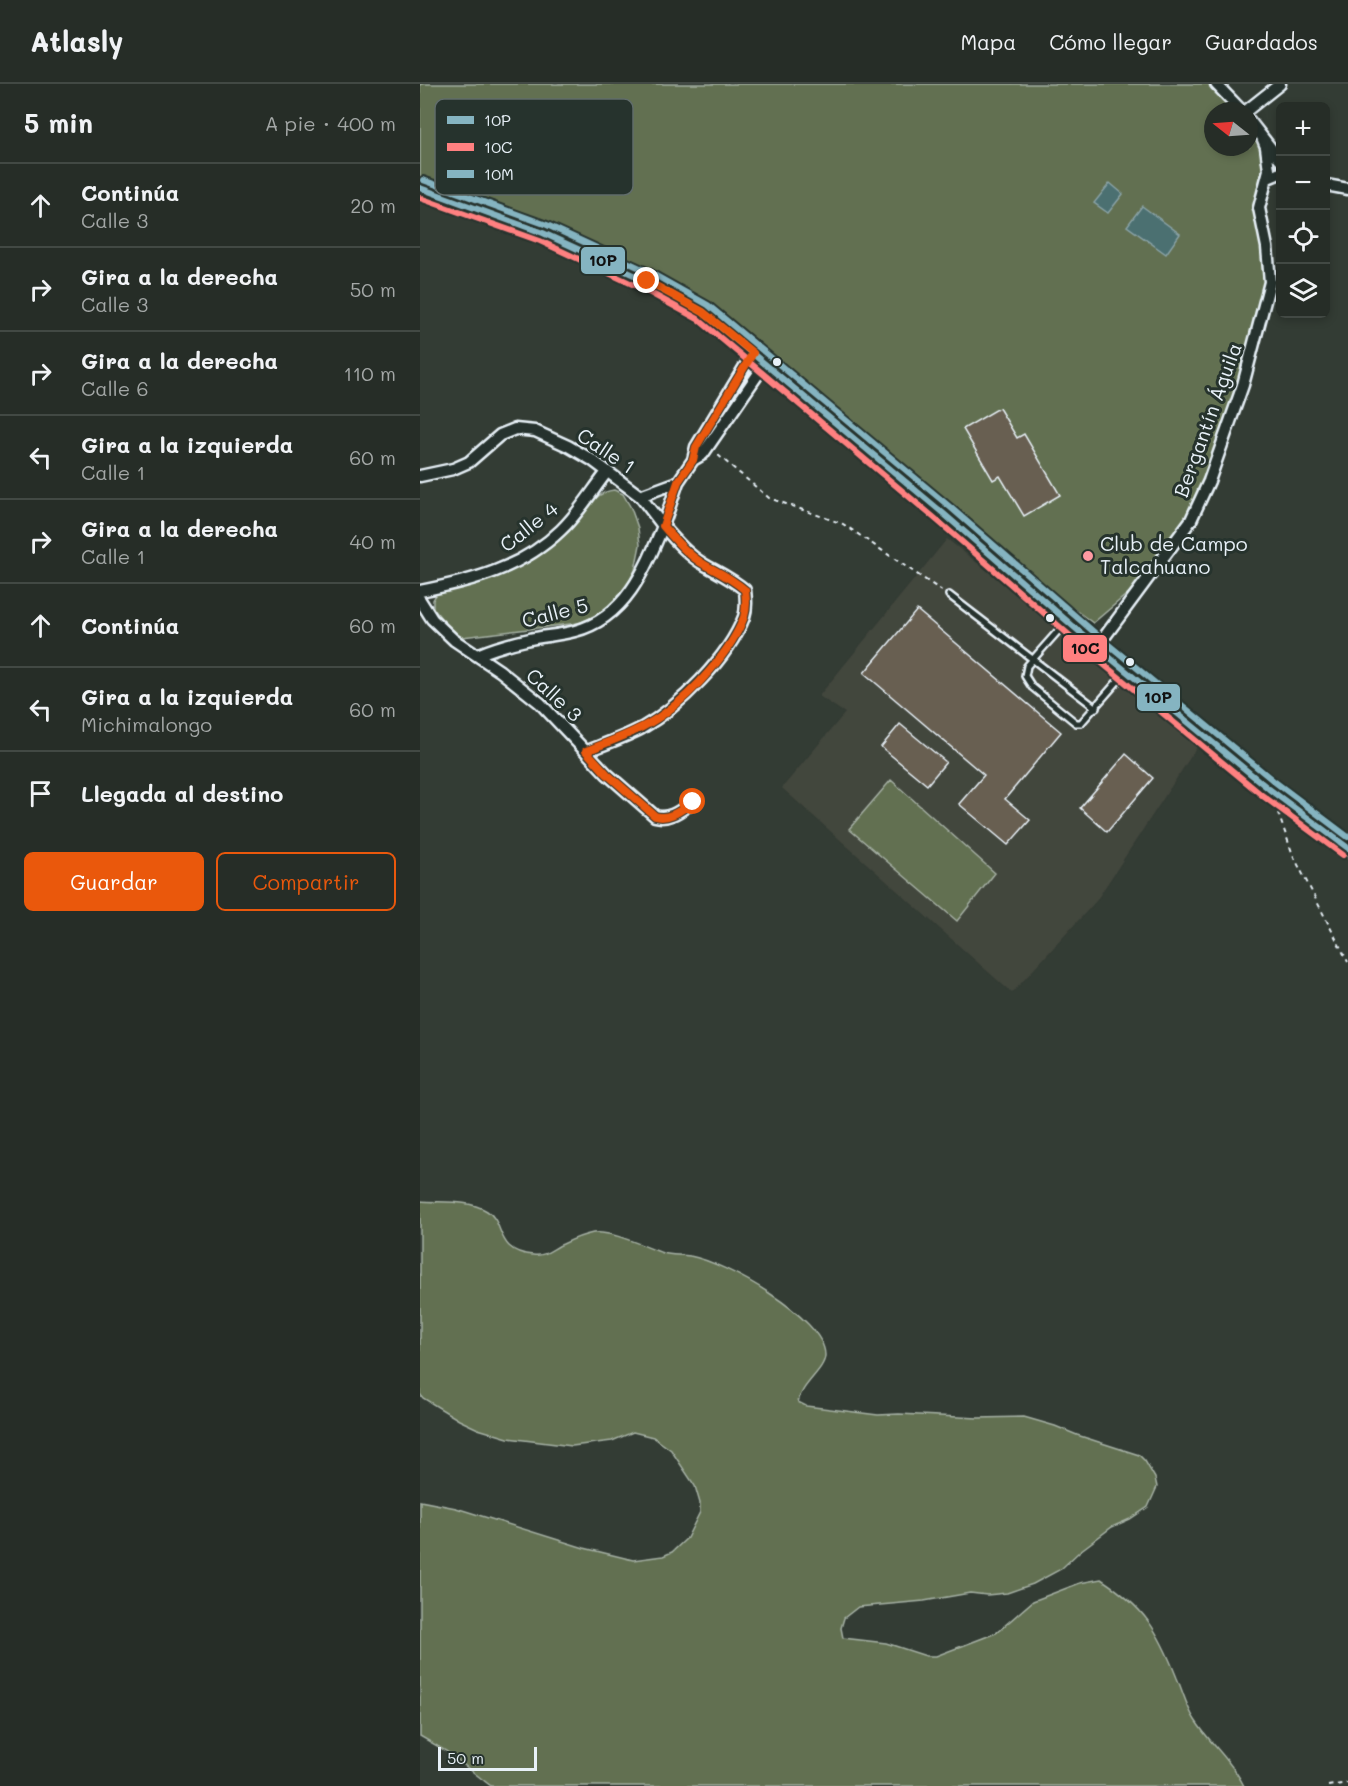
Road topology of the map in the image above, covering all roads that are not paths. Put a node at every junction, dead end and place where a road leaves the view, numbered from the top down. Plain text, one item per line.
1 (1216, 84) edge
2 (1280, 84) edge
3 (1235, 102) edge
4 (1256, 102) edge
5 (1258, 132) edge
6 (1262, 137) junction
7 (1278, 156) edge
8 (1276, 175) edge
9 (1268, 178) junction
10 (1330, 186) edge
11 (420, 188) edge
12 (1348, 189) edge
13 (435, 193) edge
14 (439, 195) edge
15 (753, 353) junction
16 (765, 364) junction
17 (693, 460) junction
18 (607, 472) junction
19 (420, 476) edge
20 (678, 482) junction
21 (640, 496) junction
22 (663, 526) junction
23 (420, 591) edge
24 (949, 596) road end
25 (420, 600) edge
26 (1067, 621) junction
27 (1097, 647) junction
28 (477, 655) junction
29 (1033, 659) junction
30 (1126, 671) junction
31 (1096, 708) junction
32 (586, 751) junction
33 (693, 802) dead end
34 (1348, 848) edge

1 - 3 street
2 - 4 street
5 - 6 street, Bergantín Águila
6 - 7 street, Bergantín Águila
6 - 9 street, Bergantín Águila
8 - 9 street
9 - 27 street, Bergantín Águila
10 - 12 street
11 - 13 main road
14 - 15 main road
15 - 16 main road
15 - 17 street
16 - 17 street
16 - 26 main road
17 - 20 street
18 - 19 street, Calle 1
18 - 21 street, Calle 1
18 - 23 street, Calle 4
20 - 21 street
20 - 22 street
21 - 22 street, Calle 1
22 - 28 street, Calle 5
22 - 32 street, Calle 1
24 - 29 lane
25 - 28 street, Calle 3
26 - 27 main road
26 - 29 lane
27 - 30 main road
28 - 32 street, Calle 3
29 - 31 lane
29 - 31 lane
30 - 31 lane
30 - 34 main road
32 - 33 street, Calle 3

